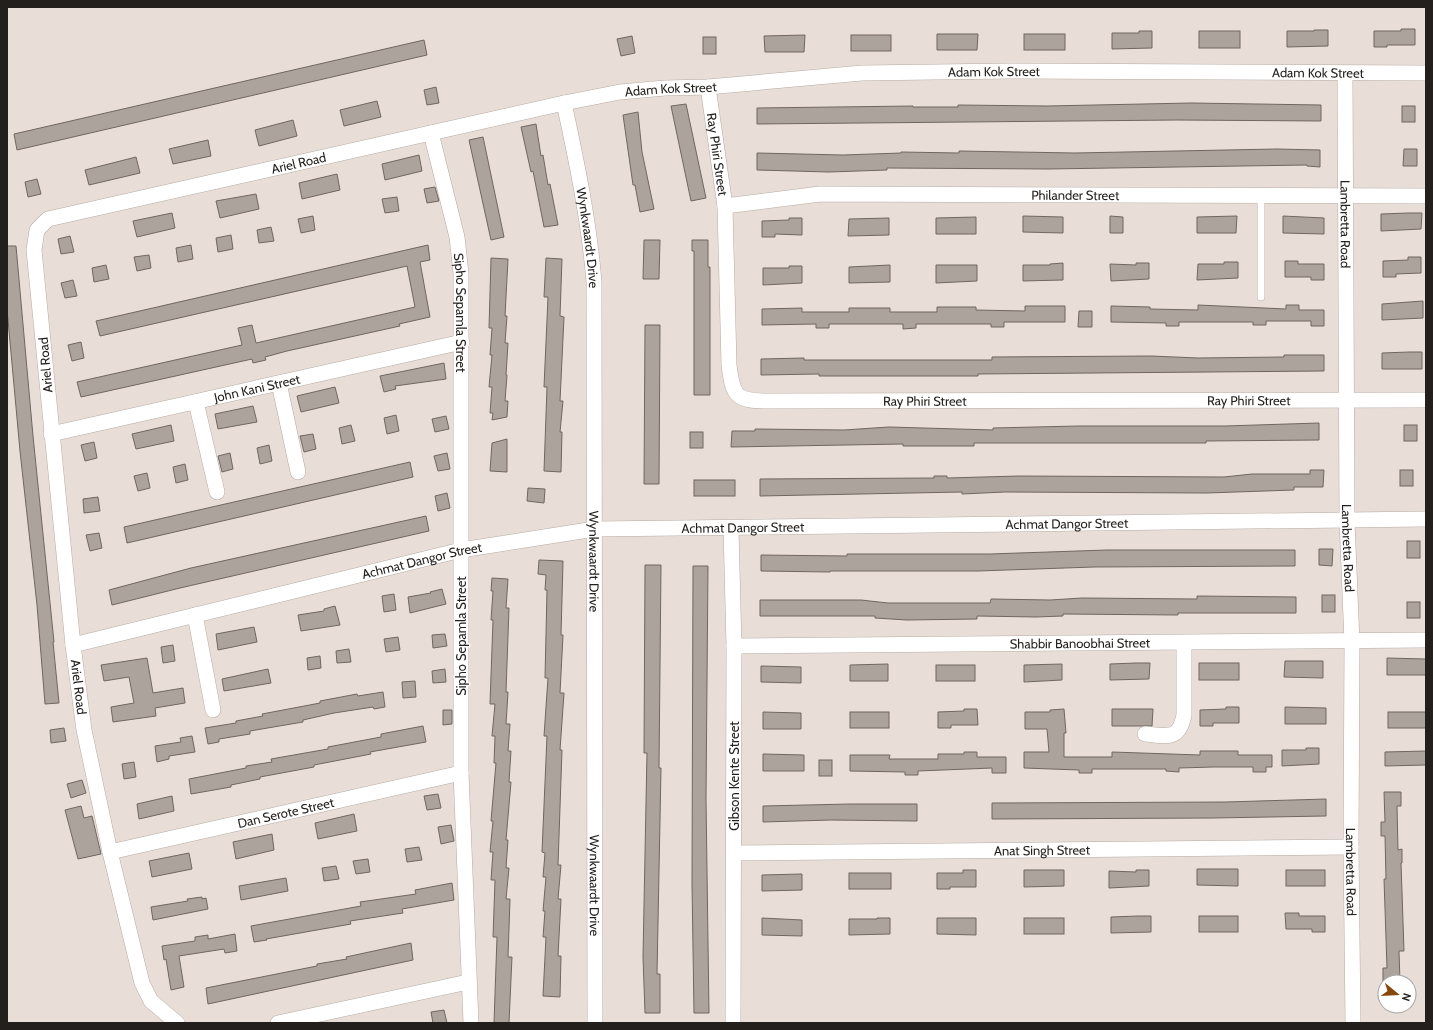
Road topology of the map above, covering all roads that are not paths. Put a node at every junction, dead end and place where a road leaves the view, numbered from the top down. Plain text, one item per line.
1 (1426, 73) edge
2 (1345, 74) junction
3 (708, 86) junction
4 (564, 103) junction
5 (431, 133) junction
6 (1261, 196) junction
7 (1345, 196) junction
8 (1426, 196) edge
9 (725, 206) junction
10 (1261, 298) dead end
11 (462, 342) junction
12 (279, 383) junction
13 (1426, 400) edge
14 (1348, 401) junction
15 (196, 402) junction
16 (51, 434) junction
17 (298, 472) dead end
18 (217, 492) dead end
19 (1426, 519) edge
20 (1348, 521) junction
21 (595, 529) junction
22 (731, 529) junction
23 (461, 550) junction
24 (196, 615) junction
25 (1426, 640) edge
26 (1352, 642) junction
27 (1184, 643) junction
28 (73, 645) junction
29 (734, 646) junction
30 (213, 710) dead end
31 (1145, 734) dead end
32 (461, 773) junction
33 (1351, 847) junction
34 (110, 852) junction
35 (734, 853) junction
36 (468, 982) junction
37 (177, 1023) edge
38 (278, 1023) edge
39 (471, 1023) edge
40 (595, 1023) edge
41 (733, 1023) edge
42 (1353, 1023) edge

1 - 2 street, Adam Kok Street
2 - 3 street, Adam Kok Street
2 - 7 street, Lambretta Road
3 - 4 street, Adam Kok Street
3 - 9 street, Ray Phiri Street
4 - 5 street, Ariel Road
4 - 21 street, Wynkwaardt Drive
5 - 11 street, Sipho Sepamla Street
5 - 16 street, Ariel Road
6 - 7 street, Philander Street
6 - 9 street, Philander Street
6 - 10 lane
7 - 8 street, Philander Street
7 - 14 street, Lambretta Road
9 - 14 street, Ray Phiri Street
11 - 12 street, John Kani Street
11 - 23 street, Sipho Sepamla Street
12 - 15 street, John Kani Street
12 - 17 street
13 - 14 street, Ray Phiri Street
14 - 20 street, Lambretta Road
15 - 16 street, John Kani Street
15 - 18 street
16 - 28 street, Ariel Road
19 - 20 street, Achmat Dangor Street
20 - 22 street, Achmat Dangor Street
20 - 26 street, Lambretta Road
21 - 22 street, Achmat Dangor Street
21 - 23 street, Achmat Dangor Street
21 - 40 street, Wynkwaardt Drive
22 - 29 street, Gibson Kente Street
23 - 24 street, Achmat Dangor Street
23 - 32 street, Sipho Sepamla Street
24 - 28 street, Achmat Dangor Street
24 - 30 street
25 - 26 street, Shabbir Banoobhai Street
26 - 27 street, Shabbir Banoobhai Street
26 - 33 street, Lambretta Road
27 - 29 street, Shabbir Banoobhai Street
27 - 31 street
28 - 34 street, Ariel Road
29 - 35 street, Gibson Kente Street
32 - 34 street, Dan Serote Street
32 - 36 street, Sipho Sepamla Street
33 - 35 street, Anat Singh Street
33 - 42 street, Lambretta Road
34 - 37 street, Ariel Road
35 - 41 street, Gibson Kente Street
36 - 38 street
36 - 39 street, Sipho Sepamla Street

